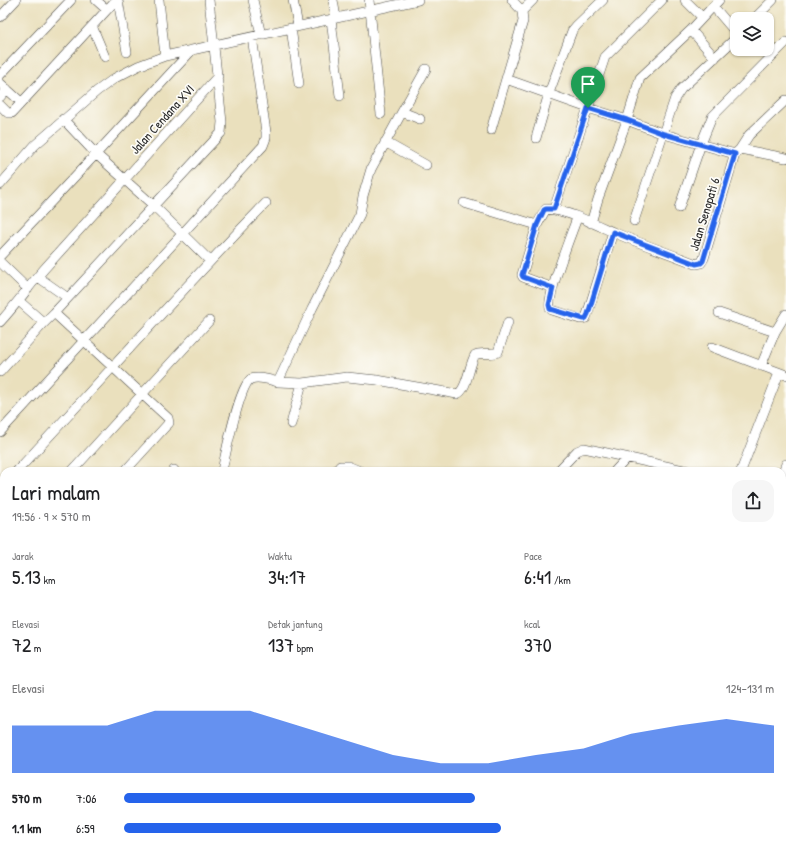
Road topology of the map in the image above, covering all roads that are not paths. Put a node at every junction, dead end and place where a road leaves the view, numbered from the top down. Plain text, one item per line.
1 (16, 0) edge
2 (71, 0) edge
3 (96, 0) edge
4 (117, 0) edge
5 (159, 0) edge
6 (209, 0) edge
7 (253, 0) edge
8 (293, 0) edge
9 (333, 0) edge
10 (369, 0) edge
11 (414, 0) edge
12 (512, 0) edge
13 (533, 0) edge
14 (603, 0) edge
15 (662, 0) edge
16 (685, 0) edge
17 (773, 0) edge
18 (716, 3) edge
19 (107, 10) junction
20 (370, 11) junction
21 (522, 11) junction
22 (761, 12) edge
23 (0, 17) edge
24 (702, 17) junction
25 (334, 19) junction
26 (730, 24) edge
27 (92, 26) junction
28 (294, 27) junction
29 (691, 30) junction
30 (256, 36) junction
31 (730, 42) edge
32 (786, 42) edge
33 (215, 45) junction
34 (192, 50) junction
35 (127, 52) dead end
36 (165, 56) junction
37 (105, 57) dead end
38 (715, 58) junction
39 (426, 69) dead end
40 (0, 75) edge
41 (218, 76) junction
42 (506, 79) junction
43 (299, 84) dead end
44 (3, 86) edge
45 (549, 93) junction
46 (340, 96) dead end
47 (0, 97) edge
48 (786, 100) edge
49 (21, 102) junction
50 (0, 105) edge
51 (588, 108) junction
52 (402, 112) junction
53 (381, 114) dead end
54 (63, 119) junction
55 (420, 119) dead end
56 (627, 120) junction
57 (491, 130) dead end
58 (664, 134) junction
59 (536, 138) dead end
60 (385, 142) junction
61 (701, 144) junction
62 (738, 152) junction
63 (96, 154) junction
64 (785, 157) edge
65 (426, 166) dead end
66 (125, 179) junction
67 (0, 185) edge
68 (266, 203) dead end
69 (464, 203) dead end
70 (154, 206) junction
71 (679, 208) dead end
72 (554, 209) junction
73 (577, 218) junction
74 (634, 221) dead end
75 (592, 223) junction
76 (537, 225) junction
77 (613, 232) junction
78 (182, 233) junction
79 (0, 256) edge
80 (210, 261) junction
81 (1, 265) edge
82 (38, 276) junction
83 (553, 288) junction
84 (28, 289) junction
85 (68, 298) junction
86 (19, 301) junction
87 (54, 313) junction
88 (719, 313) dead end
89 (786, 314) edge
90 (209, 321) dead end
91 (0, 322) edge
92 (508, 322) dead end
93 (44, 323) junction
94 (775, 332) junction
95 (83, 341) junction
96 (712, 347) dead end
97 (761, 366) junction
98 (113, 368) junction
99 (0, 372) edge
100 (782, 374) edge
101 (278, 382) junction
102 (302, 383) junction
103 (142, 394) junction
104 (291, 424) dead end
105 (0, 432) edge
106 (627, 458) junction
107 (21, 467) edge
108 (76, 467) edge
109 (129, 467) edge
110 (223, 467) edge
111 (562, 467) edge
112 (618, 467) edge
113 (662, 467) edge
114 (743, 467) edge

1 - 23 street
2 - 40 street
3 - 19 street
4 - 19 street
4 - 35 street
5 - 36 street
6 - 33 street
7 - 30 street
8 - 28 street
9 - 25 street
10 - 20 street
11 - 20 street
12 - 21 street
13 - 21 street
14 - 45 street
15 - 51 street
16 - 24 street
17 - 22 street
18 - 24 street
18 - 26 street
19 - 27 street
20 - 25 street
20 - 53 street
21 - 42 street
24 - 29 street
25 - 28 street
25 - 46 street
27 - 37 street
27 - 49 street
28 - 30 street
28 - 43 street
29 - 38 street
29 - 56 street
30 - 33 street
30 - 78 street
31 - 38 street
32 - 61 street
33 - 34 street
33 - 41 street
34 - 36 street
34 - 63 street
36 - 54 street
38 - 58 street
39 - 52 street
41 - 66 street, Jalan Cendana XVI
41 - 70 street
42 - 45 street
42 - 57 street
44 - 47 street
44 - 49 street
45 - 51 street
45 - 59 street
48 - 62 street, Jalan Senopati 6
49 - 50 street
51 - 56 street
51 - 72 street
52 - 55 street
52 - 60 street
54 - 63 street
54 - 67 street
56 - 58 street
56 - 75 street
58 - 61 street
58 - 74 street
60 - 65 street
60 - 101 street
61 - 62 street
61 - 71 street
62 - 64 street
62 - 77 street, Jalan Senopati 6
63 - 66 street
63 - 79 street
66 - 70 street
66 - 82 street, Jalan Cendana XVI
68 - 80 street
69 - 76 street
70 - 78 street
70 - 85 street
72 - 73 street
72 - 76 street
73 - 75 street
73 - 83 street
75 - 77 street
76 - 83 street
77 - 83 street
78 - 80 street
78 - 95 street
80 - 98 street
81 - 84 street
82 - 84 street, Jalan Cendana XVI
82 - 85 street
84 - 86 street, Jalan Cendana XVI
85 - 87 street
86 - 91 street, Jalan Cendana XVI
86 - 93 street
87 - 93 street
87 - 95 street
88 - 94 street
89 - 94 street
90 - 103 street
92 - 102 street
93 - 99 street
94 - 97 street
95 - 98 street
95 - 105 street
96 - 97 street
97 - 100 street
98 - 103 street
98 - 107 street
100 - 114 street
101 - 102 street
101 - 110 street
102 - 104 street
103 - 108 street
103 - 109 street
106 - 111 street
106 - 112 street
106 - 113 street

